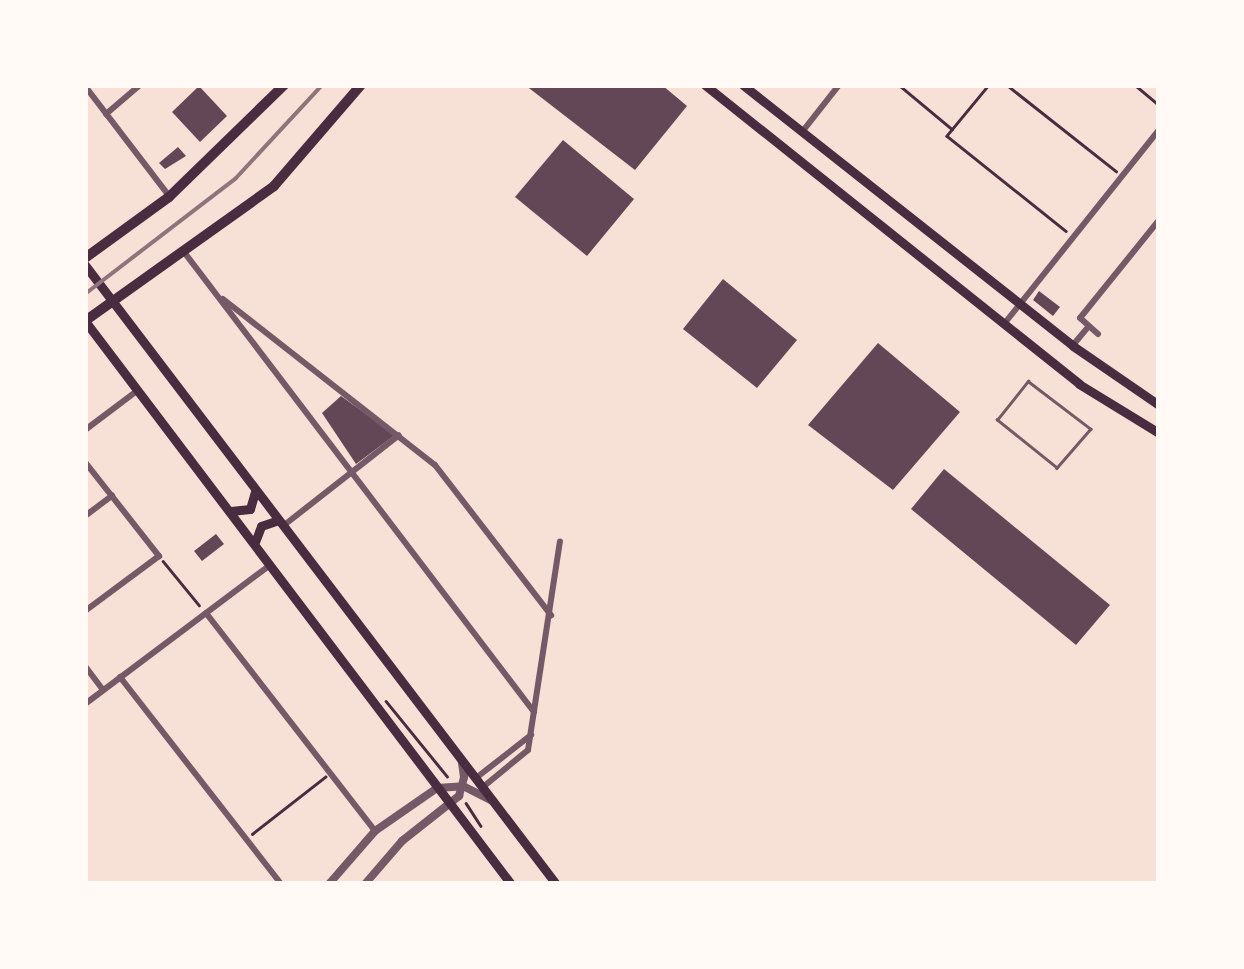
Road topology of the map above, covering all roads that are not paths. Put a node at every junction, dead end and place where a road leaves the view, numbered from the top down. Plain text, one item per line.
1 (140, 85) edge
2 (284, 85) edge
3 (360, 85) edge
4 (706, 85) edge
5 (744, 85) edge
6 (839, 85) edge
7 (85, 86) edge
8 (106, 114) junction
9 (1159, 130) edge
10 (802, 132) junction
11 (170, 197) junction
12 (914, 220) junction
13 (1159, 220) edge
14 (898, 240) junction
15 (184, 252) junction
16 (85, 262) edge
17 (213, 292) junction
18 (114, 300) junction
19 (1019, 304) junction
20 (85, 321) edge
21 (1004, 324) junction
22 (1088, 327) junction
23 (1098, 334) dead end
24 (1072, 346) junction
25 (1028, 380) joint
26 (137, 391) junction
27 (1159, 405) edge
28 (85, 430) edge
29 (1159, 433) edge
30 (398, 436) junction
31 (85, 462) edge
32 (352, 474) junction
33 (252, 486) junction
34 (112, 496) junction
35 (229, 509) junction
36 (85, 516) edge
37 (280, 523) junction
38 (560, 541) dead end
39 (255, 543) junction
40 (270, 565) junction
41 (85, 610) edge
42 (206, 613) junction
43 (551, 615) junction
44 (85, 666) edge
45 (120, 677) junction
46 (103, 690) junction
47 (85, 704) edge
48 (534, 712) junction
49 (462, 759) junction
50 (480, 783) junction
51 (463, 786) junction
52 (437, 788) junction
53 (494, 802) junction
54 (451, 806) junction
55 (375, 831) junction
56 (281, 884) edge
57 (329, 884) edge
58 (365, 884) edge
59 (511, 884) edge
60 (556, 884) edge

1 - 8 street
2 - 11 main road
3 - 15 main road
4 - 14 main road
5 - 10 main road
6 - 10 street
7 - 8 street
8 - 11 street
9 - 19 street
10 - 12 main road
11 - 16 main road
12 - 14 main road
12 - 19 main road
13 - 22 street
14 - 21 main road
15 - 17 street
15 - 18 main road
16 - 18 main road
17 - 30 street
17 - 32 street
18 - 20 main road
18 - 33 main road
19 - 21 street
19 - 24 main road
20 - 26 main road
21 - 29 main road
22 - 23 street
22 - 24 street
24 - 27 main road
25 - 25 lane
26 - 28 street
26 - 35 main road
30 - 32 street
30 - 43 street
31 - 34 street
32 - 37 street
32 - 48 street
33 - 35 main road
33 - 37 main road
34 - 36 street
34 - 41 street
35 - 39 main road
37 - 39 main road
37 - 49 main road
38 - 43 street
39 - 40 main road
40 - 42 street
40 - 52 main road
42 - 45 street
42 - 55 street
43 - 48 street
44 - 46 street
45 - 46 street
45 - 56 street
46 - 47 street
48 - 50 street
49 - 50 main road
49 - 51 street
50 - 53 main road
51 - 52 street
51 - 53 street
51 - 54 street
52 - 54 main road
52 - 55 street
53 - 60 main road
54 - 58 street
54 - 59 main road
55 - 57 street

